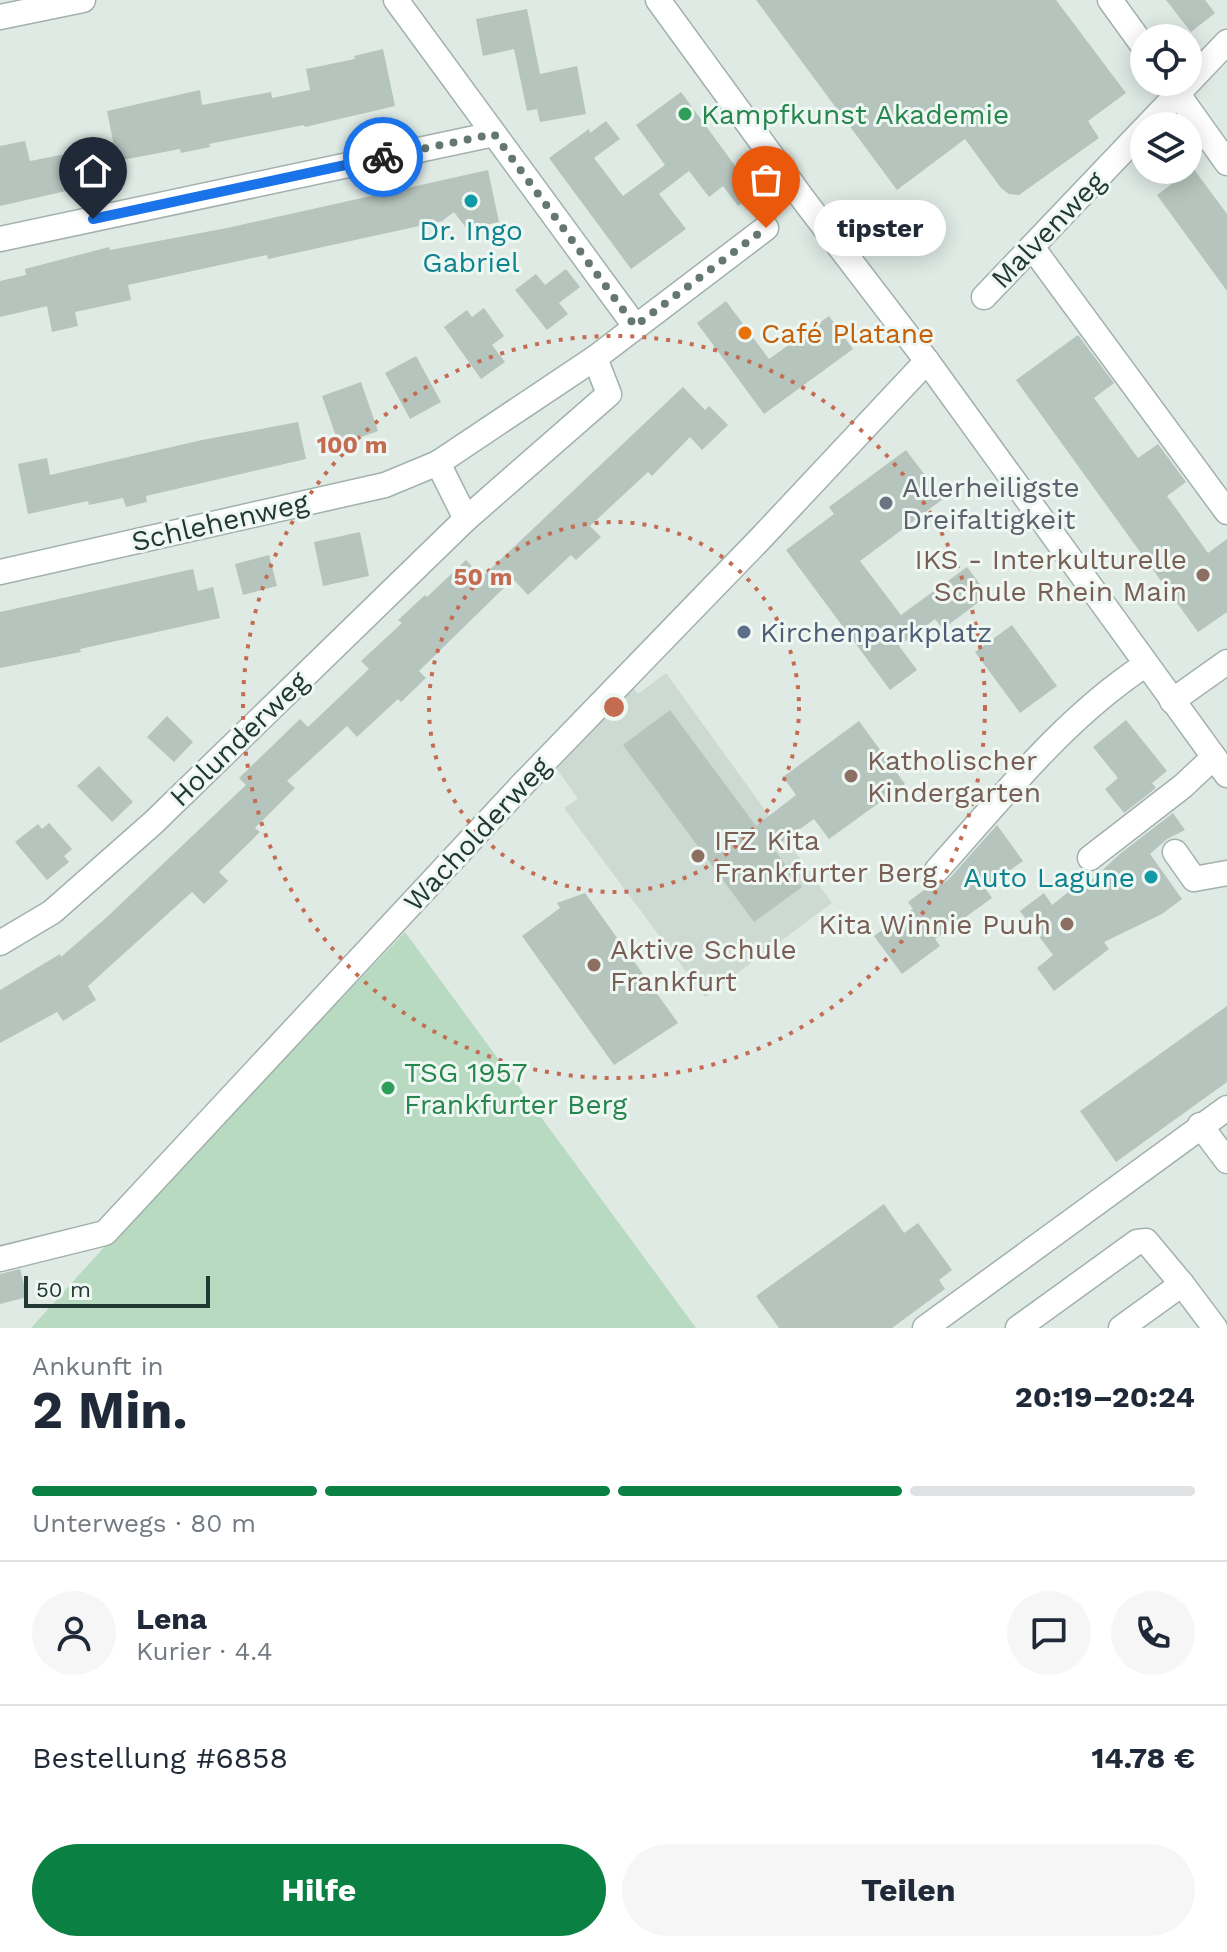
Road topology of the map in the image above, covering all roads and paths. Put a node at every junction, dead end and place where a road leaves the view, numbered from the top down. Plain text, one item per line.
1 (83, 0) edge
2 (396, 0) edge
3 (658, 0) edge
4 (1110, 0) edge
5 (0, 17) edge
6 (1130, 28) edge
7 (1227, 42) edge
8 (1202, 63) edge
9 (1179, 96) edge
10 (494, 134) junction
11 (1130, 144) edge
12 (1227, 163) edge
13 (766, 228) dead end
14 (0, 239) edge
15 (1032, 247) junction
16 (984, 297) dead end
17 (635, 326) junction
18 (595, 358) junction
19 (927, 361) junction
20 (438, 463) junction
21 (1227, 512) edge
22 (466, 519) junction
23 (0, 572) edge
24 (1227, 662) edge
25 (1145, 665) junction
26 (1172, 701) junction
27 (1220, 766) edge
28 (1175, 852) dead end
29 (1090, 858) dead end
30 (937, 870) dead end
31 (1227, 873) edge
32 (0, 943) edge
33 (1227, 1108) edge
34 (1200, 1125) junction
35 (1227, 1161) edge
36 (0, 1259) edge
37 (1182, 1284) junction
38 (925, 1328) edge
39 (1018, 1328) edge
40 (1121, 1328) edge
41 (1215, 1328) edge

1 - 5 street
2 - 10 street
3 - 19 street
4 - 6 street
7 - 8 street, Malvenweg
9 - 12 street
10 - 14 street
10 - 17 street
11 - 15 street, Malvenweg
13 - 17 street
15 - 16 street, Malvenweg
15 - 21 street
17 - 18 street
18 - 20 street
18 - 22 street, Holunderweg
19 - 25 street
19 - 36 street, Wacholderweg
20 - 22 street
20 - 23 street, Schlehenweg
22 - 32 street, Holunderweg
24 - 26 street
25 - 26 street
25 - 30 street
26 - 27 street
27 - 29 street
28 - 31 street
33 - 34 street
34 - 35 street
34 - 38 street
37 - 39 street
37 - 40 street
37 - 41 street

